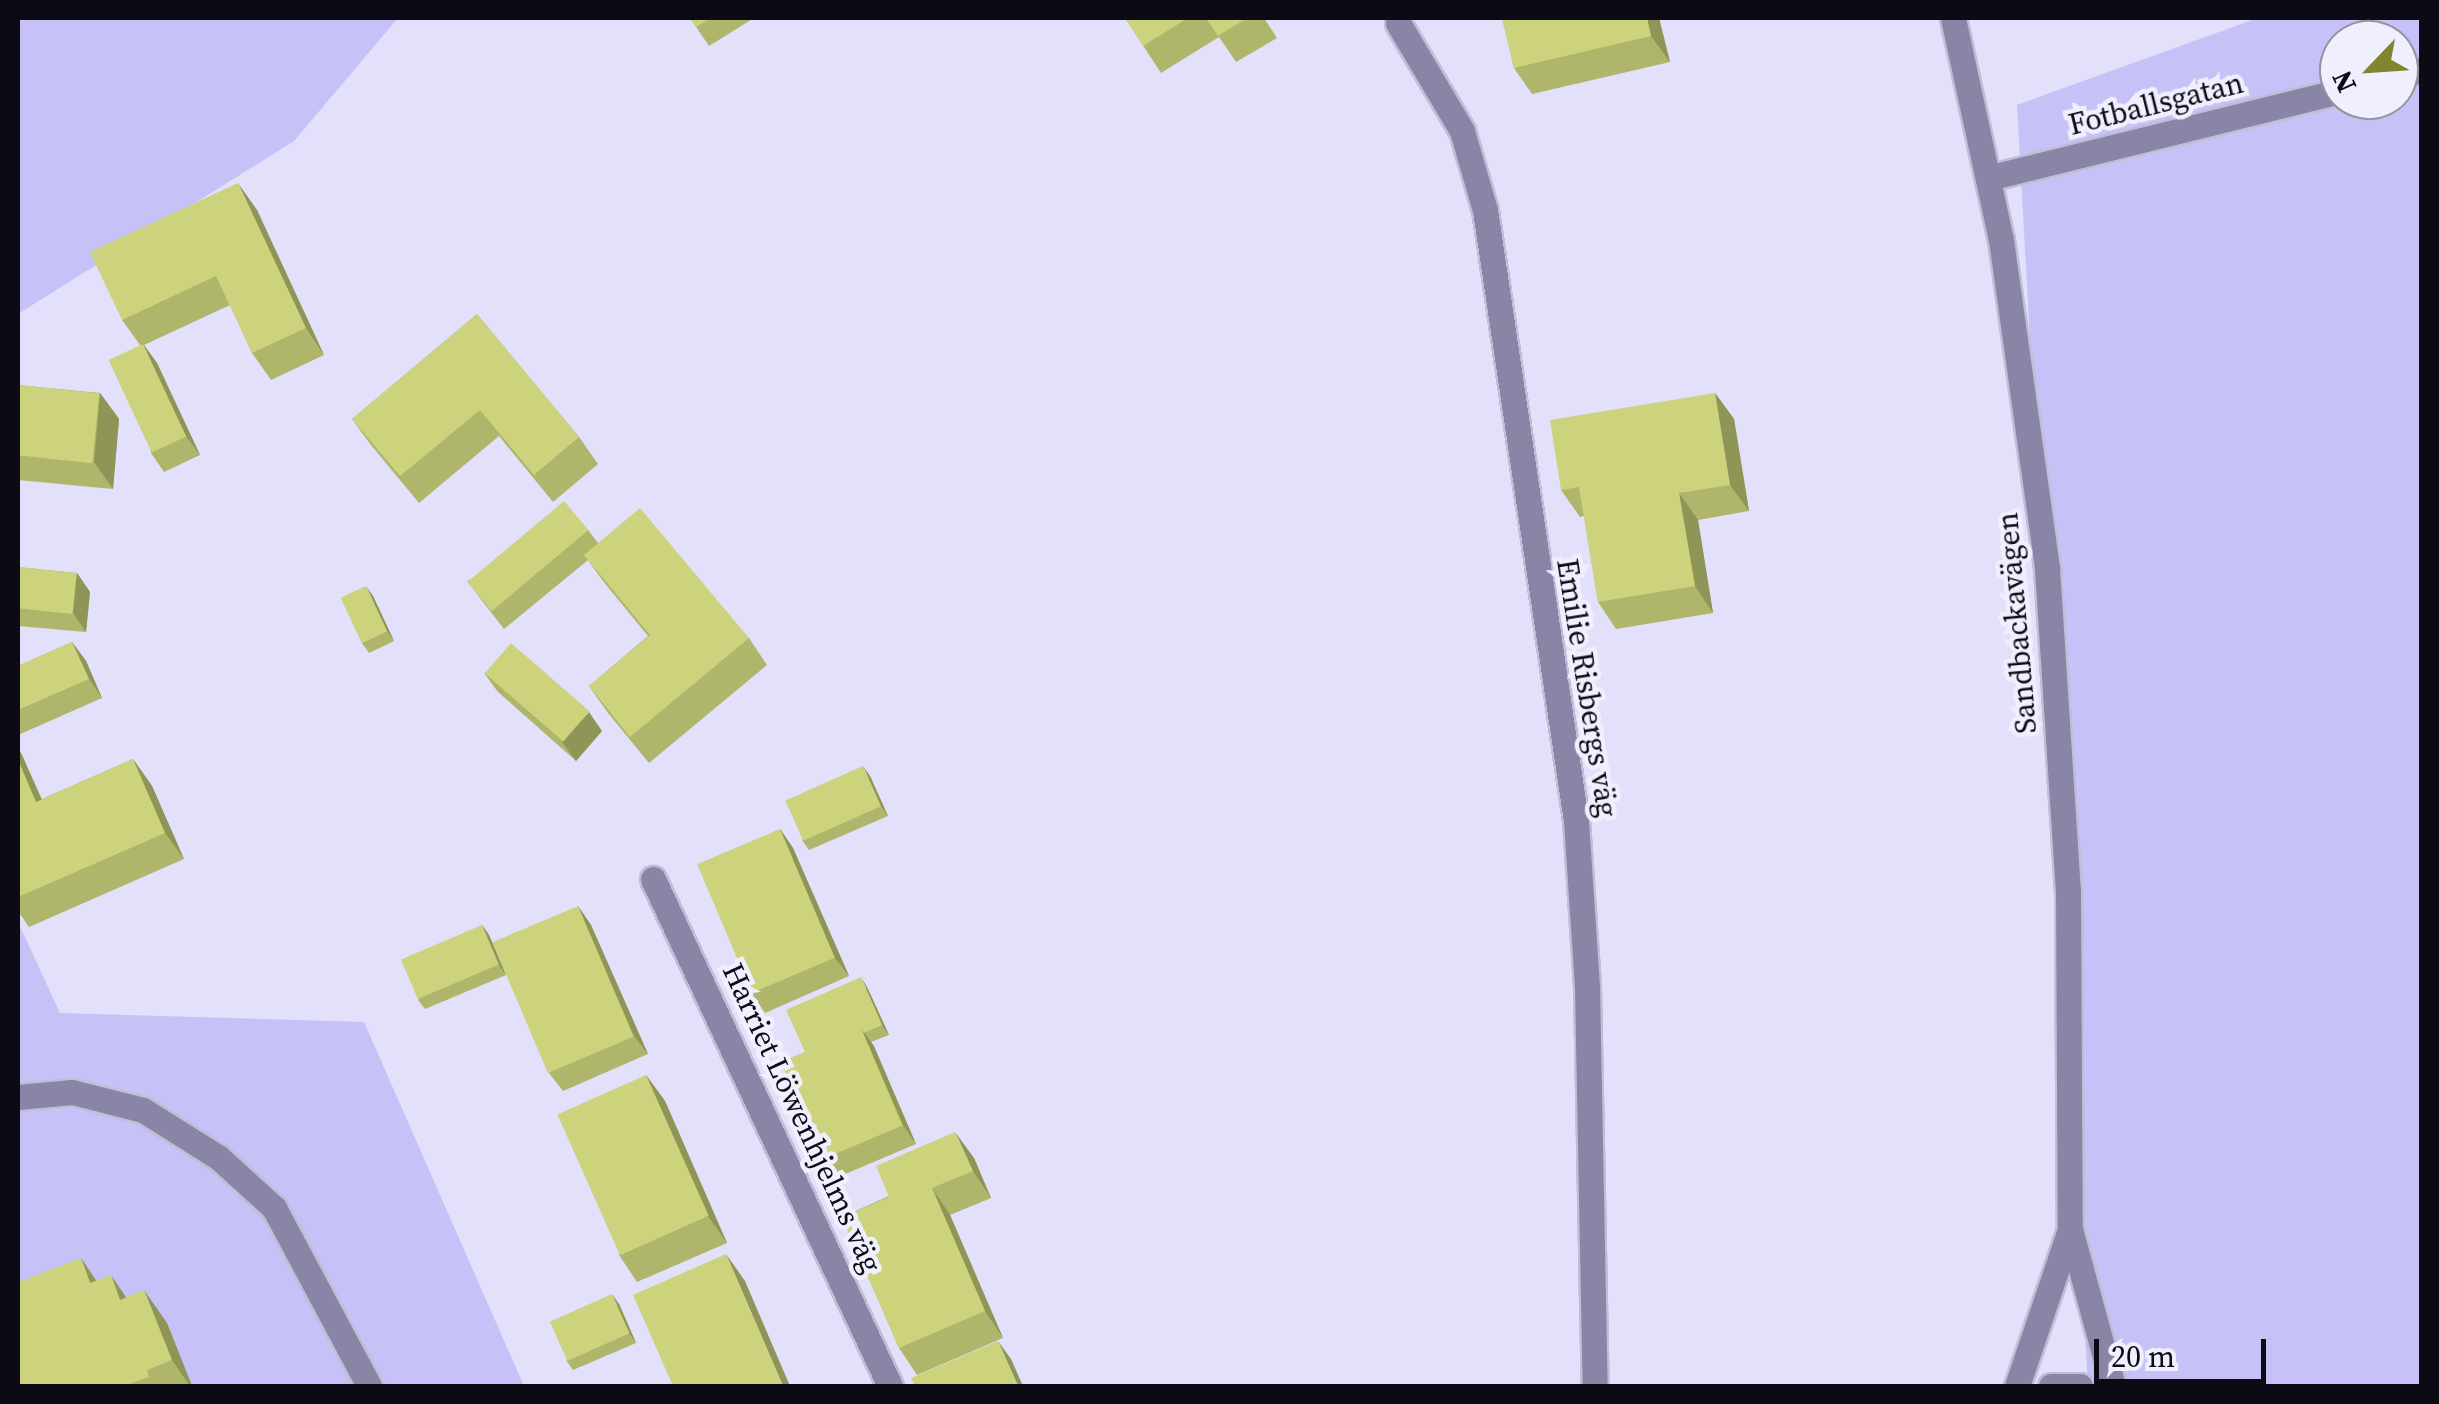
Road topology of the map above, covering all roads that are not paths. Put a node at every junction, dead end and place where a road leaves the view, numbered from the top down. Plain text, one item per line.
1 (1953, 18) edge
2 (1398, 22) dead end
3 (2319, 96) edge
4 (1988, 178) junction
5 (653, 879) dead end
6 (18, 1097) edge
7 (2070, 1229) junction
8 (369, 1386) edge
9 (890, 1386) edge
10 (1595, 1386) edge
11 (2016, 1386) edge
12 (2051, 1386) edge
13 (2080, 1386) edge
14 (2113, 1386) edge

1 - 4 street, Sandbackavägen
2 - 10 street, Emilie Risbergs väg
3 - 4 street, Fotballsgatan
4 - 7 street, Sandbackavägen
5 - 9 street, Harriet Löwenhjelms väg
6 - 8 street
7 - 11 street, Sandbackavägen
7 - 14 street, Sandbackavägen
12 - 13 street

